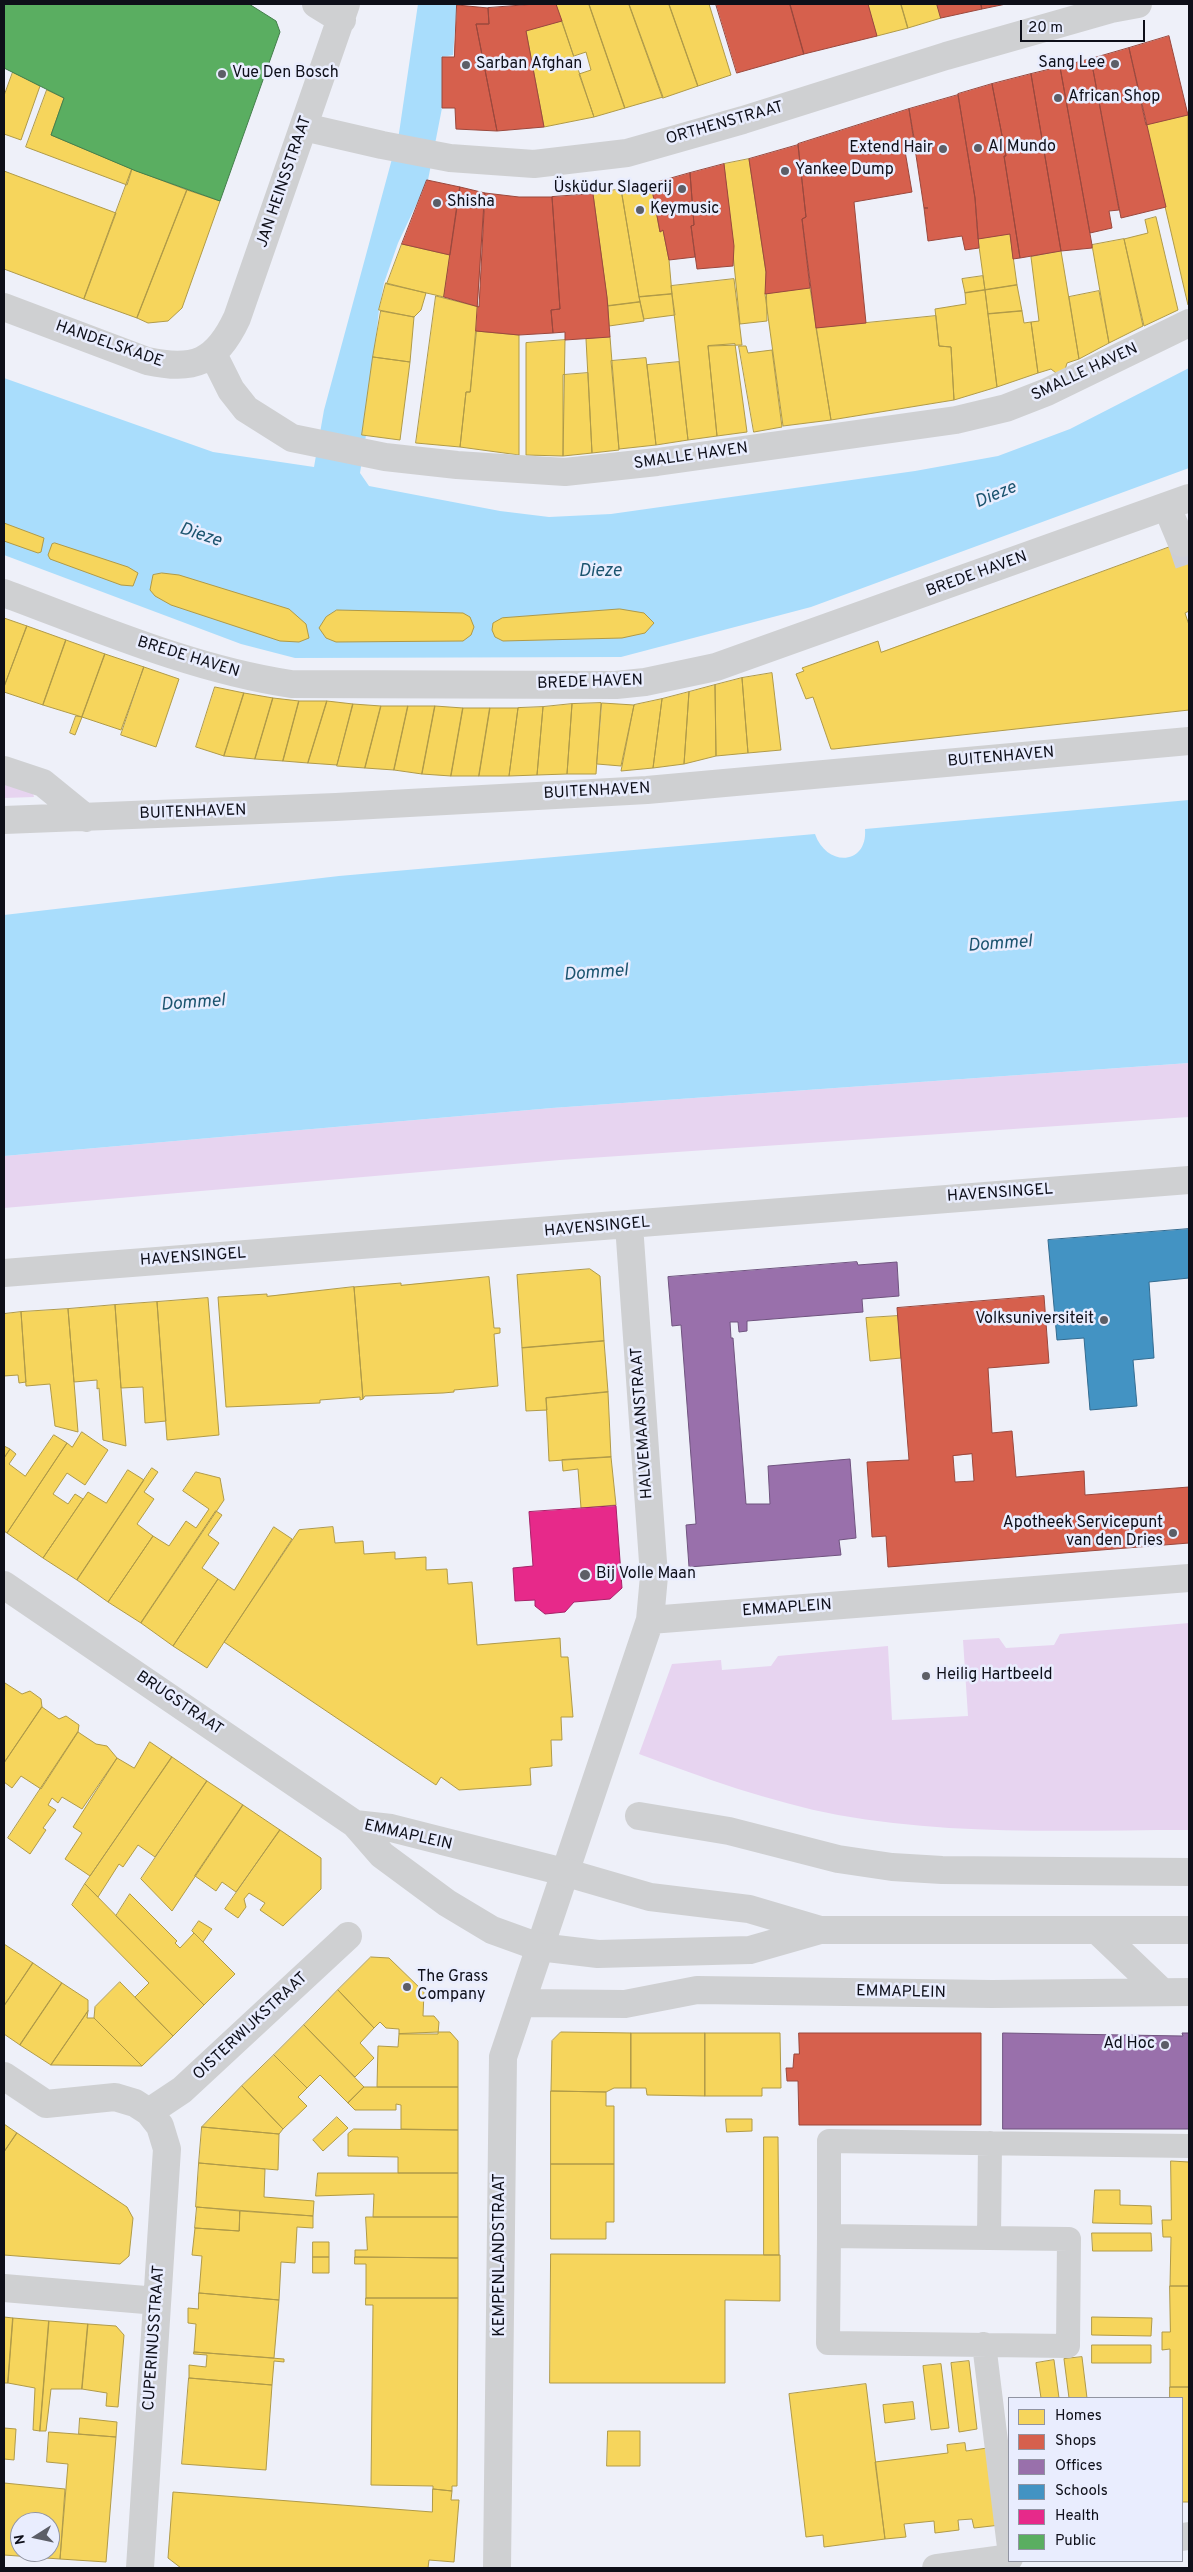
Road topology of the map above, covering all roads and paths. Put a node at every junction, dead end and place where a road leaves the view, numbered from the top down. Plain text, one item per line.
1 (316, 4) edge
2 (1138, 4) edge
3 (1111, 6) edge
4 (344, 12) edge
5 (304, 126) junction
6 (4, 307) edge
7 (1189, 323) edge
8 (214, 354) junction
9 (1178, 502) edge
10 (1182, 543) tunnel mouth
11 (4, 593) edge
12 (1189, 741) edge
13 (4, 770) edge
14 (86, 818) junction
15 (4, 820) edge
16 (1189, 1180) edge
17 (629, 1225) junction
18 (4, 1273) edge
19 (1189, 1578) edge
20 (4, 1585) edge
21 (650, 1620) junction
22 (639, 1816) dead end
23 (355, 1824) junction
24 (564, 1872) junction
25 (1189, 1872) edge
26 (820, 1930) junction
27 (1189, 1930) edge
28 (1098, 1931) junction
29 (348, 1936) dead end
30 (539, 1947) junction
31 (1162, 1992) junction
32 (1189, 1992) edge
33 (521, 2003) junction
34 (4, 2076) edge
35 (149, 2112) junction
36 (990, 2143) junction
37 (1189, 2146) edge
38 (828, 2236) junction
39 (989, 2238) junction
40 (4, 2288) edge
41 (157, 2301) junction
42 (984, 2344) junction
43 (1008, 2540) edge
44 (1008, 2558) edge
45 (140, 2568) edge
46 (497, 2568) edge
47 (936, 2568) edge

1 - 4 street
2 - 3 street, ORTHENSTRAAT
3 - 5 street, ORTHENSTRAAT
4 - 5 street, JAN HEINSSTRAAT
5 - 8 street, JAN HEINSSTRAAT
6 - 8 street, HANDELSKADE
7 - 8 street, SMALLE HAVEN
9 - 10 street
9 - 11 street, BREDE HAVEN
12 - 14 street, BUITENHAVEN
13 - 14 street
14 - 15 street, BUITENHAVEN
16 - 17 street, HAVENSINGEL
17 - 18 street, HAVENSINGEL
17 - 21 street, HALVEMAANSTRAAT
19 - 21 street, EMMAPLEIN
20 - 23 street, BRUGSTRAAT
21 - 24 street
22 - 25 street
23 - 24 street, EMMAPLEIN
23 - 30 street, EMMAPLEIN
24 - 26 street, EMMAPLEIN
24 - 30 street
26 - 28 street, EMMAPLEIN
26 - 30 street, EMMAPLEIN
27 - 28 street, EMMAPLEIN
28 - 31 street
29 - 35 street, OISTERWIJKSTRAAT
30 - 33 street, KEMPENLANDSTRAAT
31 - 32 street, EMMAPLEIN
31 - 33 street, EMMAPLEIN
33 - 46 street, KEMPENLANDSTRAAT
34 - 35 street
35 - 41 street, CUPERINUSSTRAAT
36 - 37 lane
36 - 38 lane
36 - 39 lane
38 - 39 lane
38 - 42 lane
39 - 42 lane
40 - 41 street
41 - 45 street, CUPERINUSSTRAAT
42 - 43 lane
44 - 47 street

